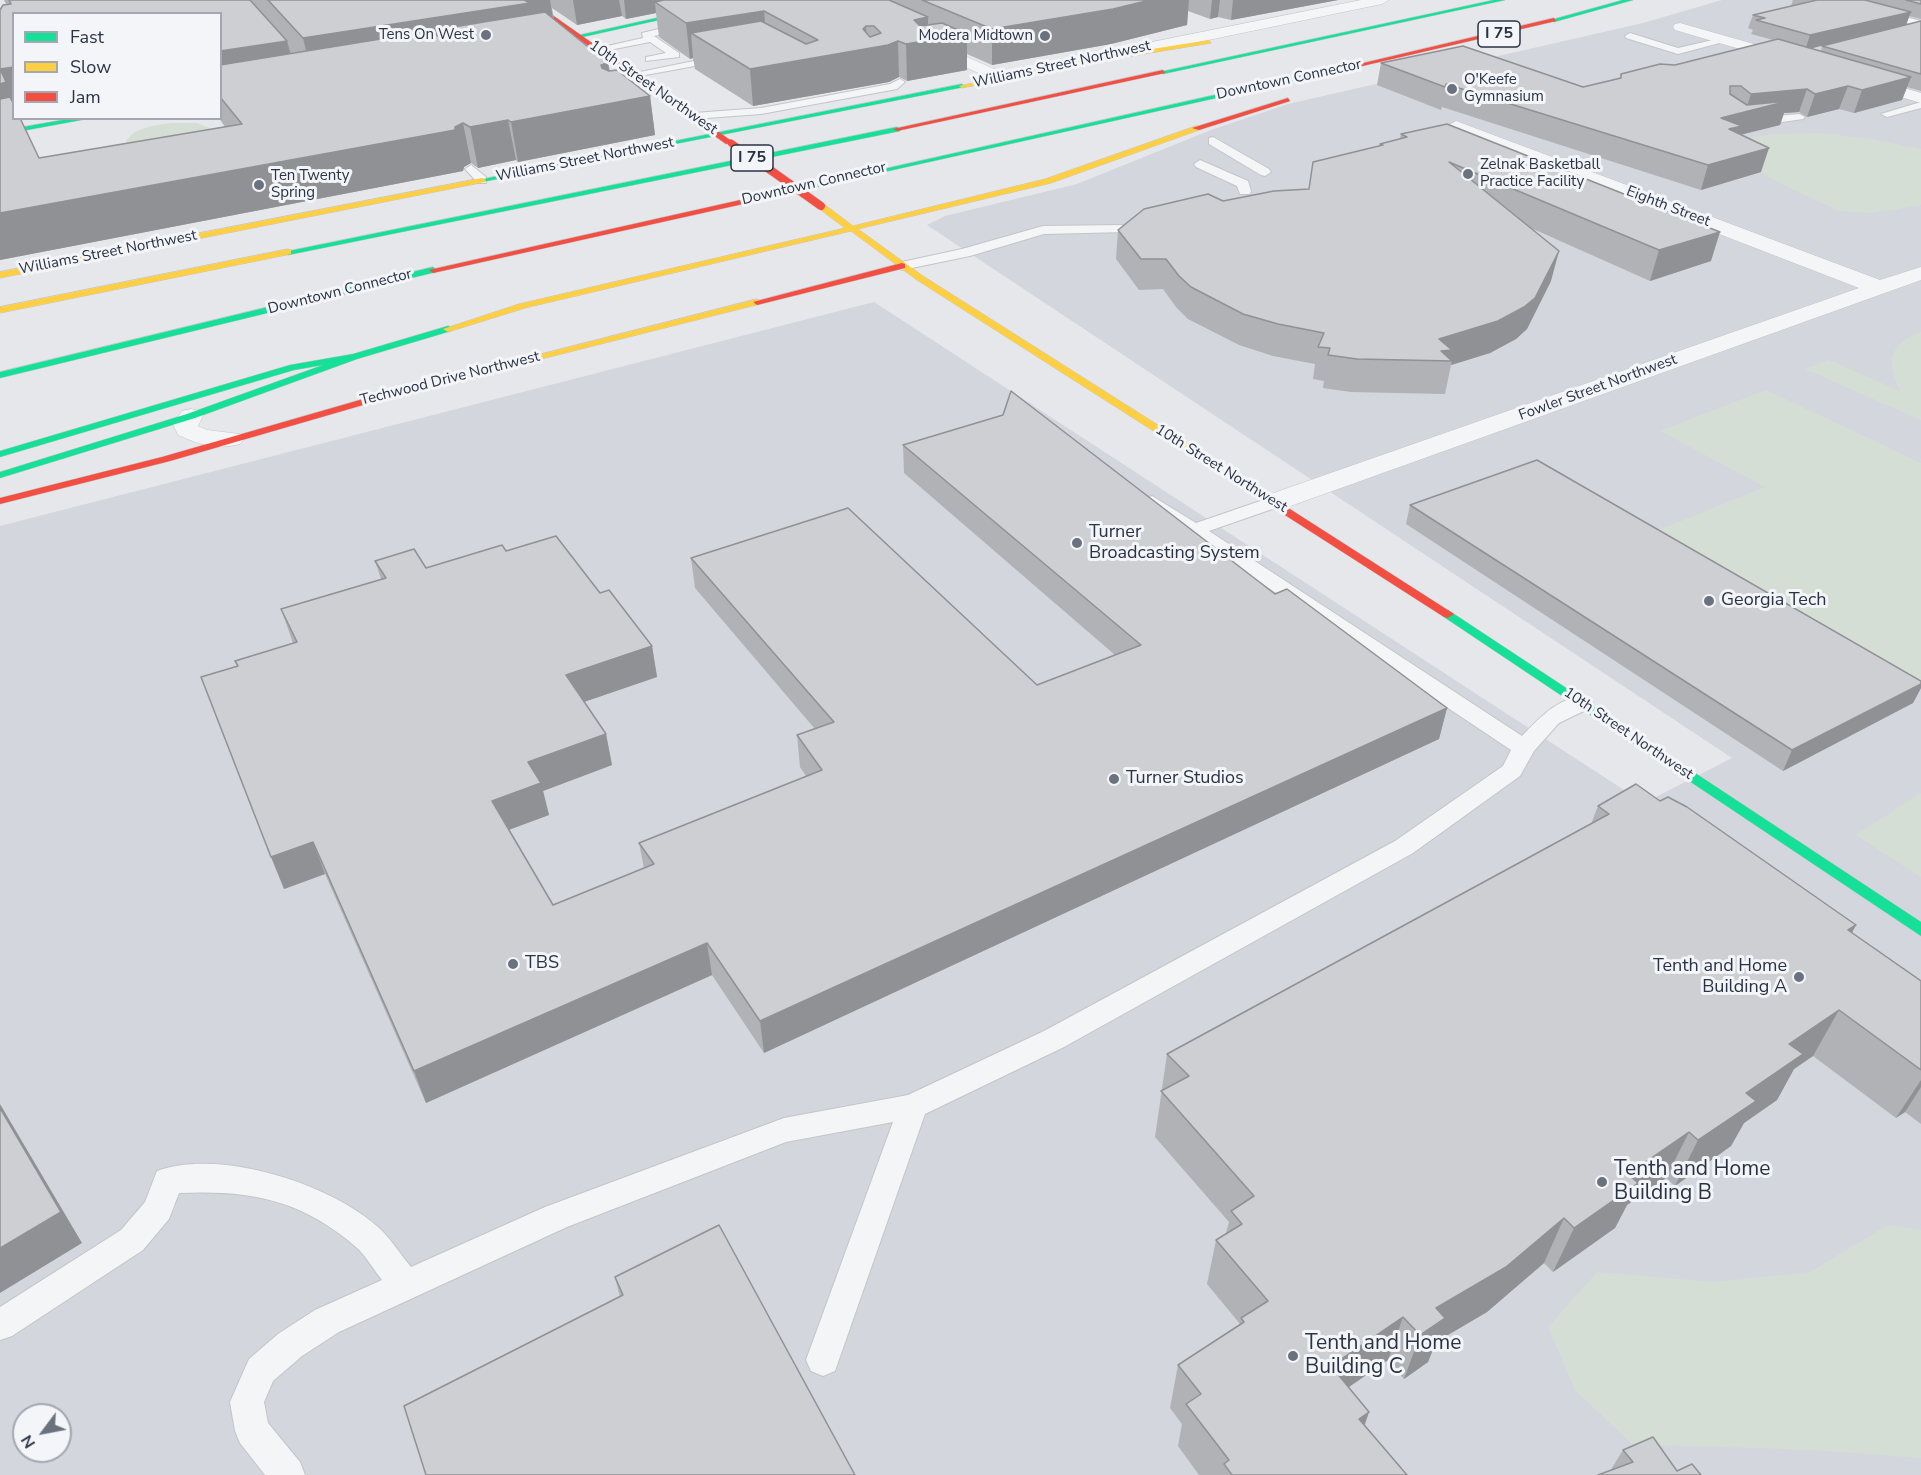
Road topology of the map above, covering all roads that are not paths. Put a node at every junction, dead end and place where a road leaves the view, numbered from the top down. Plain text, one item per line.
1 (527, 0) edge
2 (746, 0) edge
3 (1434, 0) edge
4 (1502, 0) edge
5 (1630, 0) edge
6 (1386, 4) edge
7 (1412, 4) dead end
8 (1870, 11) edge
9 (683, 20) junction
10 (642, 22) junction
11 (1198, 22) dead end
12 (1921, 26) edge
13 (1680, 27) dead end
14 (662, 31) junction
15 (1221, 32) junction
16 (1897, 34) edge
17 (698, 35) edge
18 (580, 36) junction
19 (1630, 36) dead end
20 (652, 39) junction
21 (914, 39) edge
22 (1726, 40) junction
23 (525, 47) edge
24 (599, 49) junction
25 (947, 53) junction
26 (735, 56) edge
27 (922, 57) edge
28 (1802, 60) edge
29 (1083, 62) junction
30 (1366, 63) junction
31 (622, 64) junction
32 (635, 74) junction
33 (1843, 75) edge
34 (1002, 78) junction
35 (900, 82) edge
36 (1329, 85) dead end
37 (664, 95) junction
38 (1298, 97) dead end
39 (1921, 98) edge
40 (643, 99) edge
41 (1921, 105) edge
42 (1782, 107) edge
43 (1887, 114) edge
44 (693, 116) junction
45 (66, 120) edge
46 (42, 122) edge
47 (1742, 123) edge
48 (1449, 128) edge
49 (0, 133) edge
50 (718, 134) junction
51 (1213, 141) dead end
52 (1231, 154) junction
53 (471, 169) edge
54 (1265, 172) dead end
55 (482, 180) junction
56 (1245, 191) dead end
57 (1704, 221) junction
58 (1677, 227) edge
59 (850, 229) junction
60 (1122, 229) edge
61 (902, 266) junction
62 (1921, 273) edge
63 (0, 274) edge
64 (1880, 288) junction
65 (0, 310) edge
66 (354, 357) junction
67 (0, 375) edge
68 (191, 416) junction
69 (231, 439) junction
70 (0, 454) edge
71 (0, 475) edge
72 (1140, 494) edge
73 (0, 501) edge
74 (1275, 502) junction
75 (1194, 530) junction
76 (1582, 703) junction
77 (1524, 748) junction
78 (1921, 930) edge
79 (913, 1106) junction
80 (406, 1286) junction
81 (0, 1326) edge
82 (823, 1360) dead end
83 (287, 1475) edge

1 - 18 main road, 10th Street Northwest
2 - 9 main road
3 - 7 main road
4 - 65 main road, Downtown Connector / I 75
5 - 30 main road, Downtown Connector / I 75
6 - 15 street, Williams Street Northwest
6 - 29 main road
8 - 12 lane
9 - 10 main road
9 - 14 lane
9 - 17 lane
10 - 14 lane
10 - 18 main road
11 - 15 street
12 - 16 street
13 - 22 street
14 - 20 lane
15 - 29 street, Williams Street Northwest
18 - 23 main road
18 - 24 main road, 10th Street Northwest
19 - 22 lane
20 - 24 lane
20 - 31 lane
21 - 25 street
22 - 28 street
24 - 31 main road, 10th Street Northwest
25 - 27 lane
25 - 34 street
26 - 32 lane
29 - 34 main road, Williams Street Northwest
30 - 36 main road
30 - 67 main road, Downtown Connector / I 75
31 - 32 main road, 10th Street Northwest
32 - 37 main road, 10th Street Northwest
33 - 39 street
34 - 50 main road, Williams Street Northwest
35 - 44 lane
37 - 40 lane
37 - 44 main road, 10th Street Northwest
38 - 59 main road
41 - 43 lane
42 - 47 lane
44 - 50 main road, 10th Street Northwest
45 - 46 main road
46 - 49 main road
48 - 57 street, Eighth Street
50 - 55 main road, Williams Street Northwest
50 - 59 main road, 10th Street Northwest, bridge
51 - 52 lane
52 - 54 lane
52 - 56 lane
53 - 55 lane
55 - 63 main road, Williams Street Northwest
57 - 58 lane
57 - 64 street, Eighth Street
59 - 61 main road, 10th Street Northwest
59 - 66 main road
60 - 61 lane
61 - 69 main road, Techwood Drive Northwest
61 - 74 main road, 10th Street Northwest
62 - 64 street, Fowler Street Northwest
64 - 74 street, Fowler Street Northwest
66 - 68 main road
66 - 70 main road
68 - 69 street
68 - 71 main road
69 - 73 main road, Techwood Drive Northwest
72 - 75 lane
74 - 75 lane
74 - 76 main road, 10th Street Northwest
75 - 77 lane
76 - 77 lane
76 - 78 main road, 10th Street Northwest
77 - 79 lane
79 - 80 lane
79 - 82 lane
80 - 81 lane
80 - 83 lane

